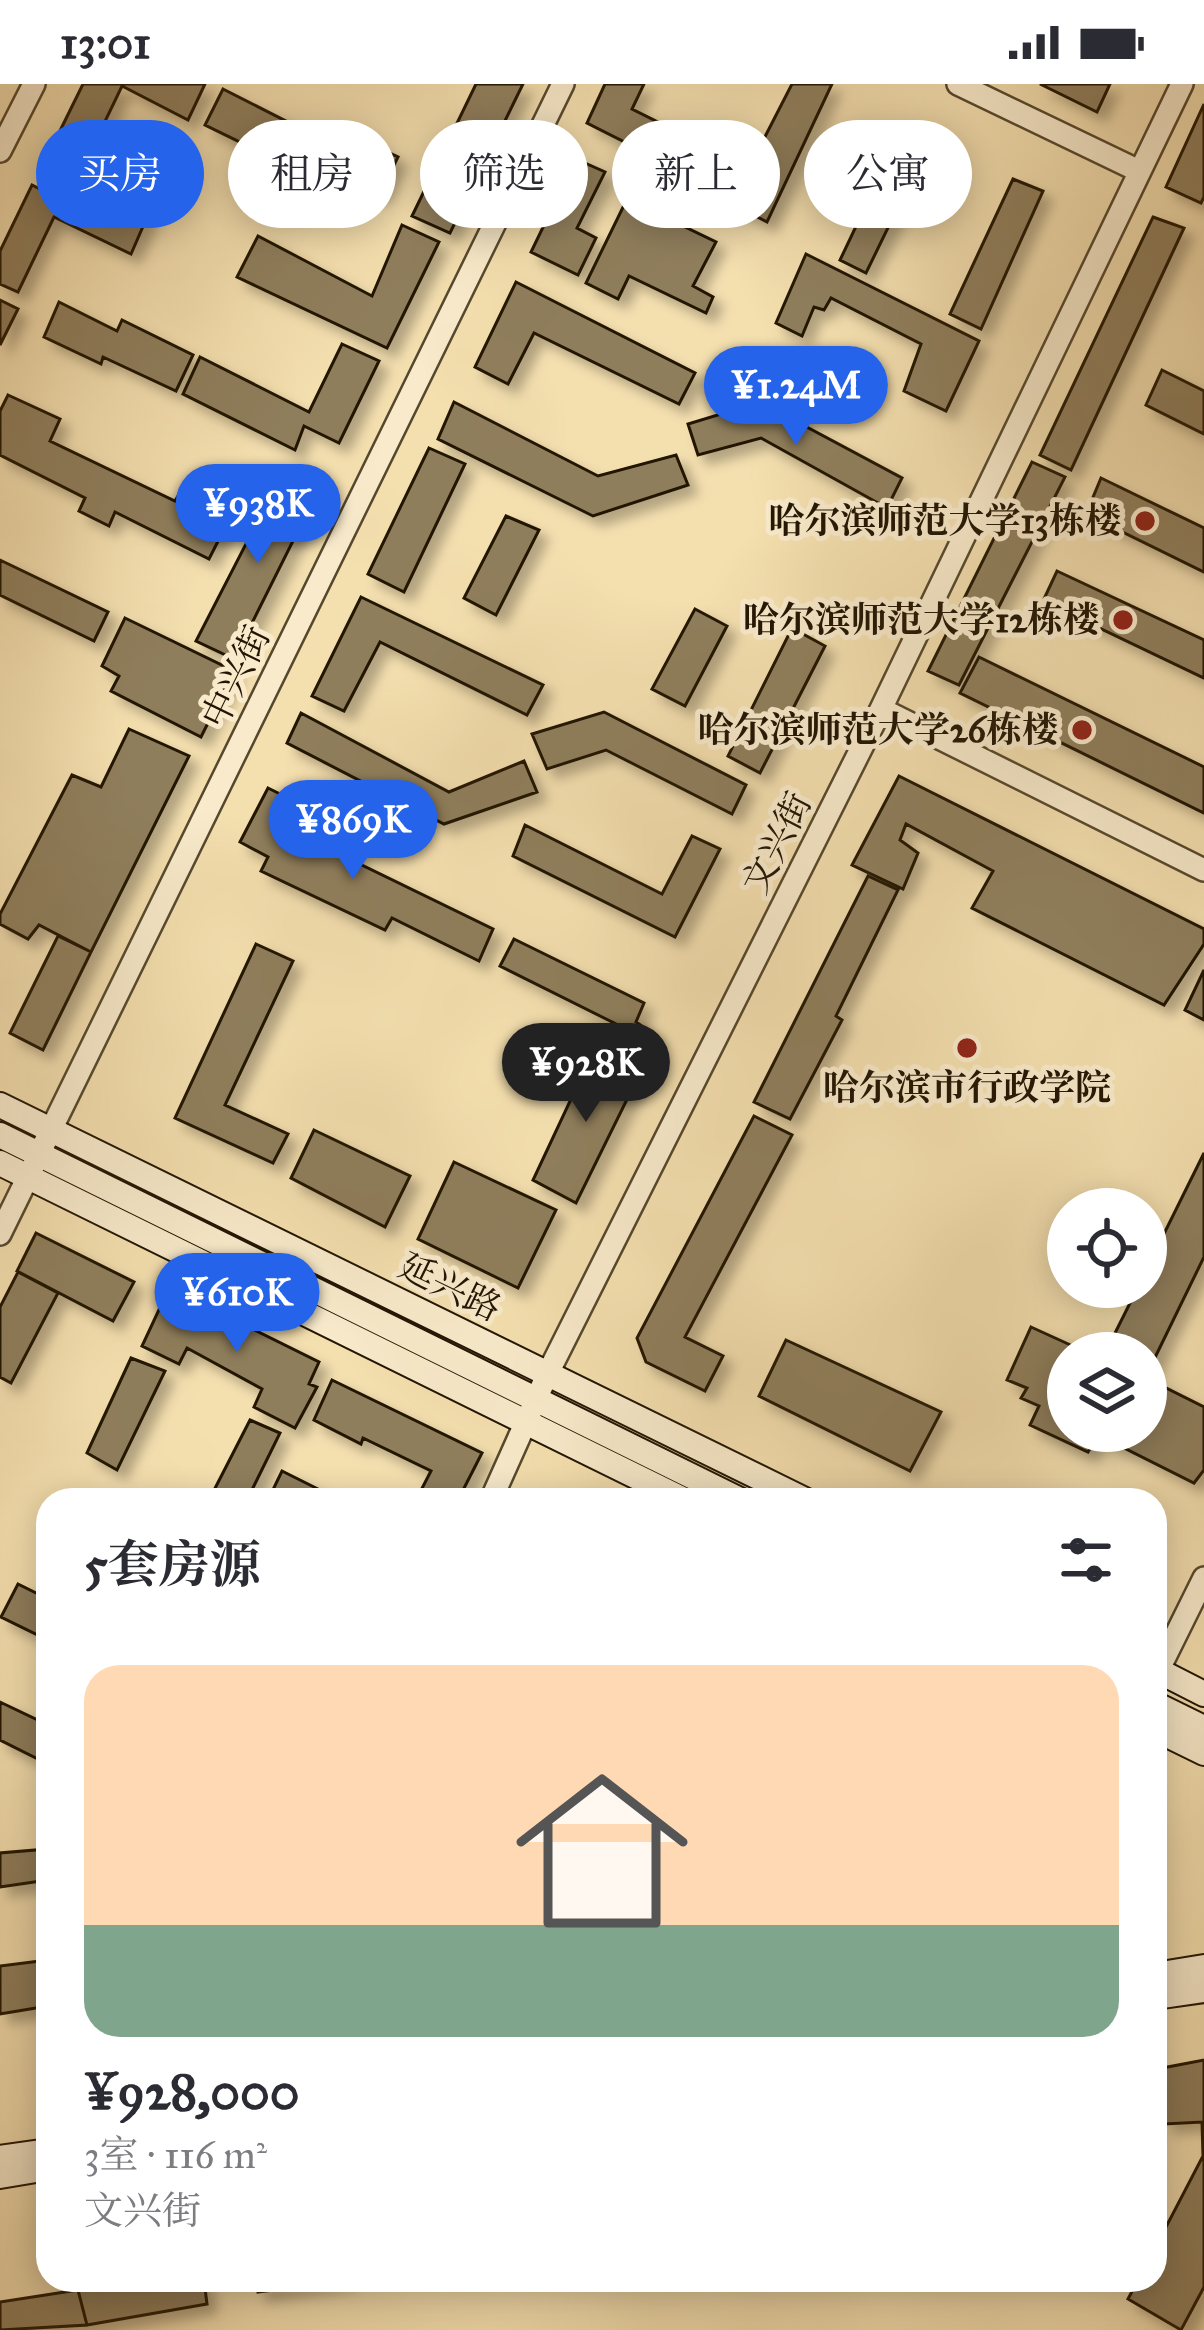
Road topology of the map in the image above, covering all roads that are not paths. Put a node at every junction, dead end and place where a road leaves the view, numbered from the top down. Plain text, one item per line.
1 (34, 84) edge
2 (563, 84) edge
3 (958, 84) edge
4 (1182, 84) edge
5 (0, 151) edge
6 (1139, 172) junction
7 (881, 709) junction
8 (1204, 870) edge
9 (0, 1105) edge
10 (51, 1130) junction
11 (0, 1136) edge
12 (0, 1163) edge
13 (34, 1166) junction
14 (0, 1234) edge
15 (547, 1375) junction
16 (530, 1411) junction
17 (496, 1488) edge
18 (663, 1488) edge
19 (712, 1488) edge
20 (781, 1488) edge
21 (1204, 1579) edge
22 (1167, 1651) edge
23 (1167, 1675) edge
24 (1204, 1694) edge
25 (1167, 1710) edge
26 (1204, 1728) edge
27 (1167, 1735) edge
28 (1204, 1753) edge
29 (1204, 1967) edge
30 (1167, 1973) edge
31 (1204, 1990) edge
32 (1167, 1995) edge
33 (36, 2153) edge
34 (0, 2158) edge
35 (36, 2170) edge
36 (0, 2176) edge

1 - 5 street
2 - 10 street, 中兴街
3 - 6 street
4 - 6 street, 文兴街
6 - 7 street, 文兴街
7 - 8 street
7 - 15 street, 文兴街
9 - 10 main road, 延兴路
10 - 13 street, 中兴街
10 - 15 main road, 延兴路
11 - 13 main road
12 - 13 main road
13 - 14 street, 中兴街
13 - 16 main road
15 - 16 street, 文兴街
15 - 20 main road, 延兴路
16 - 17 street, 文兴街
16 - 18 main road
16 - 19 main road
21 - 22 street
23 - 24 main road
25 - 26 main road
27 - 28 main road
29 - 30 main road
31 - 32 main road
33 - 34 main road
35 - 36 main road

